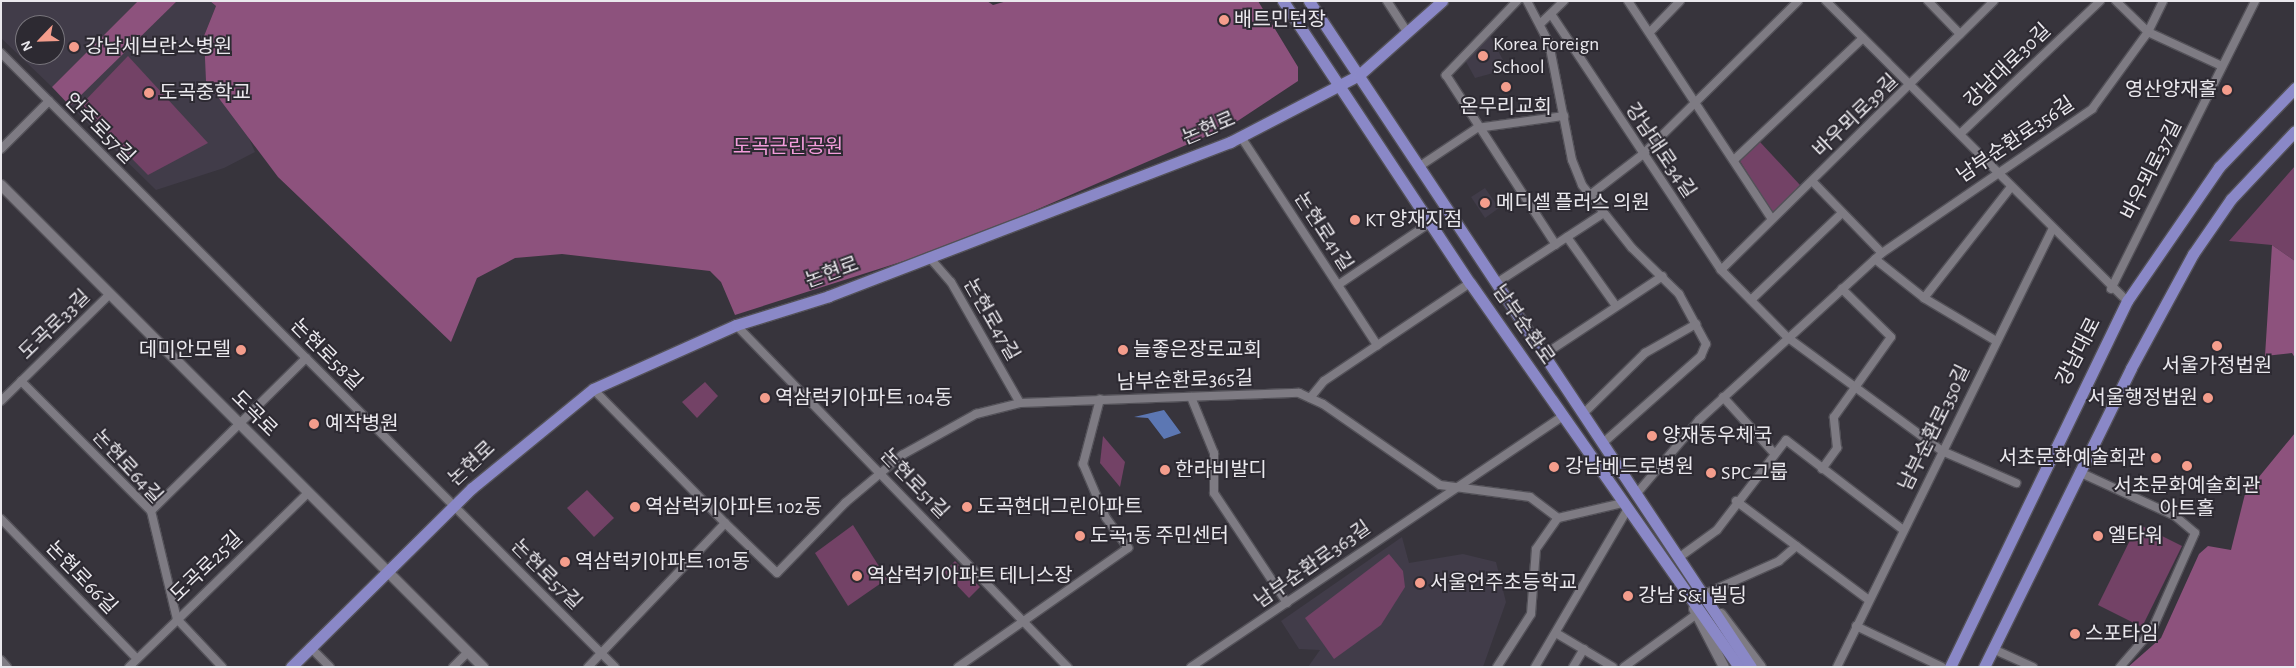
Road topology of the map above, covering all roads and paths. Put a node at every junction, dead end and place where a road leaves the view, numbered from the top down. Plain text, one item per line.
1 (1283, 1) edge
2 (1309, 1) edge
3 (1387, 1) edge
4 (1442, 1) edge
5 (1518, 1) edge
6 (1528, 1) edge
7 (1564, 1) edge
8 (1628, 1) edge
9 (1680, 1) edge
10 (1798, 1) edge
11 (1826, 1) edge
12 (1928, 1) edge
13 (1994, 1) edge
14 (2100, 1) edge
15 (2116, 1) edge
16 (2163, 1) edge
17 (2255, 1) edge
18 (1551, 14) junction
19 (1541, 23) junction
20 (1407, 32) junction
21 (1650, 32) junction
22 (2148, 32) junction
23 (1960, 34) junction
24 (1863, 38) junction
25 (1, 53) edge
26 (2222, 66) junction
27 (1359, 75) junction
28 (1911, 85) junction
29 (1338, 87) junction
30 (2295, 88) edge
31 (49, 101) junction
32 (1696, 104) junction
33 (1564, 116) junction
34 (1477, 128) junction
35 (2295, 131) edge
36 (1960, 134) junction
37 (1241, 137) junction
38 (1, 149) edge
39 (1642, 155) junction
40 (1735, 159) junction
41 (1420, 166) junction
42 (1995, 173) junction
43 (1812, 181) junction
44 (1, 185) edge
45 (2011, 188) junction
46 (1590, 196) junction
47 (1604, 213) junction
48 (1842, 213) junction
49 (1772, 219) junction
50 (1431, 222) junction
51 (175, 228) joint
52 (2052, 230) junction
53 (1567, 238) junction
54 (1556, 245) junction
55 (1882, 253) junction
56 (929, 257) junction
57 (1875, 259) junction
58 (1721, 270) junction
59 (1663, 276) junction
60 (1470, 282) junction
61 (1498, 282) junction
62 (1338, 286) junction
63 (1842, 289) junction
64 (2111, 289) junction
65 (110, 294) junction
66 (1924, 298) junction
67 (1751, 300) junction
68 (2127, 301) junction
69 (1616, 306) junction
70 (1696, 324) junction
71 (736, 325) junction
72 (1787, 337) junction
73 (1996, 341) junction
74 (1378, 346) junction
75 (1546, 354) junction
76 (306, 358) junction
77 (21, 381) junction
78 (1855, 387) junction
79 (593, 389) junction
80 (1191, 397) junction
81 (1724, 397) junction
82 (1310, 398) junction
83 (1100, 399) junction
84 (1, 401) edge
85 (1020, 402) junction
86 (1584, 413) junction
87 (1563, 416) junction
88 (239, 424) junction
89 (1604, 442) junction
90 (1942, 450) junction
91 (1773, 452) junction
92 (1822, 468) junction
93 (880, 472) junction
94 (2079, 472) junction
95 (2016, 483) dead end
96 (1452, 488) junction
97 (1638, 492) junction
98 (308, 493) junction
99 (1736, 501) junction
100 (1625, 506) junction
101 (453, 507) junction
102 (152, 510) junction
103 (1558, 518) junction
104 (1, 519) edge
105 (725, 523) junction
106 (1902, 529) junction
107 (1796, 546) junction
108 (1681, 556) junction
109 (387, 571) junction
110 (1705, 594) junction
111 (1687, 597) junction
112 (1868, 600) junction
113 (1287, 603) junction
114 (1696, 614) junction
115 (177, 619) junction
116 (1024, 622) junction
117 (1856, 626) junction
118 (1556, 633) junction
119 (310, 647) junction
120 (1584, 648) junction
121 (1993, 649) junction
122 (468, 652) junction
123 (601, 653) junction
124 (137, 659) junction
125 (1, 660) edge
126 (7, 667) edge
127 (129, 667) edge
128 (222, 667) edge
129 (291, 667) edge
130 (330, 667) edge
131 (453, 667) edge
132 (483, 667) edge
133 (588, 667) edge
134 (615, 667) edge
135 (958, 667) edge
136 (1068, 667) edge
137 (1191, 667) edge
138 (1497, 667) edge
139 (1535, 667) edge
140 (1573, 667) edge
141 (1613, 667) edge
142 (1624, 667) edge
143 (1724, 667) edge
144 (1739, 667) edge
145 (1751, 667) edge
146 (1761, 667) edge
147 (1837, 667) edge
148 (1942, 667) edge
149 (1950, 667) edge
150 (1984, 667) edge
151 (2033, 667) edge
152 (2120, 667) edge

1 - 29 main road, 남부순환로
2 - 27 main road, 남부순환로
3 - 20 street
4 - 20 main road, 논현로
5 - 34 street
6 - 19 street
7 - 18 street
8 - 21 street
9 - 21 street
10 - 32 street
11 - 24 street, 강남대로30길
12 - 23 street
13 - 23 street, 바우뫼로39길
14 - 36 street, 강남대로30길
15 - 22 street
16 - 22 street, 남부순환로356길
17 - 26 street, 바우뫼로37길
18 - 19 street
18 - 39 street, 강남대로34길
19 - 33 street
20 - 27 main road, 논현로
21 - 32 street
22 - 26 street
22 - 42 street, 남부순환로356길
23 - 28 street, 바우뫼로39길
24 - 28 street, 강남대로30길
24 - 40 street
25 - 31 street, 언주로57길
26 - 64 street, 바우뫼로37길
27 - 29 main road, 논현로
27 - 41 main road, 남부순환로
28 - 36 street, 강남대로30길
28 - 43 street, 바우뫼로39길
29 - 37 main road, 논현로
29 - 50 main road, 남부순환로
30 - 68 main road, 강남대로
31 - 38 street
31 - 51 street, 언주로57길
32 - 39 street
32 - 40 street
33 - 34 street
33 - 46 street
34 - 41 street
34 - 54 street
35 - 94 main road
36 - 42 street, 강남대로30길
37 - 56 main road, 논현로
37 - 62 street, 논현로41길
39 - 46 street
39 - 58 street, 강남대로34길
40 - 49 street
41 - 61 main road, 남부순환로
42 - 45 street, 강남대로30길
42 - 55 street, 남부순환로356길
43 - 48 street
43 - 49 street, 바우뫼로39길
44 - 65 main road, 도곡로
45 - 52 street, 강남대로30길
45 - 66 street
46 - 47 street
47 - 53 street, 남부순환로
47 - 59 street
48 - 55 street
48 - 67 street
49 - 58 street, 바우뫼로39길
50 - 60 main road, 남부순환로
50 - 62 street
51 - 76 street, 논현로58길
52 - 64 street, 강남대로30길
52 - 73 street, 남부순환로350길
53 - 54 street, 남부순환로
53 - 69 street
54 - 61 street, 남부순환로
55 - 57 street, 남부순환로356길
56 - 71 main road, 논현로
56 - 85 street, 논현로47길
57 - 63 street, 남부순환로356길
57 - 66 street
58 - 67 street, 강남대로34길
59 - 69 street, 남부순환로
59 - 70 street
60 - 74 street
60 - 87 main road, 남부순환로
61 - 75 main road, 남부순환로
62 - 74 street, 논현로41길
63 - 72 street, 남부순환로356길
63 - 78 street
64 - 68 street, 강남대로30길
65 - 77 street, 도곡로33길
65 - 88 main road, 도곡로
66 - 73 street
67 - 72 street, 강남대로34길
68 - 149 main road, 강남대로
69 - 75 street, 남부순환로
70 - 86 street
70 - 89 street
71 - 79 main road, 논현로
71 - 93 street, 논현로51길
72 - 78 street, 강남대로34길
72 - 81 street, 남부순환로356길
73 - 90 street, 남부순환로350길
74 - 82 street
75 - 86 main road, 남부순환로
76 - 88 street
76 - 101 street, 논현로58길
77 - 84 street, 도곡로33길
77 - 102 street, 논현로64길
78 - 90 street, 강남대로34길
78 - 92 street
79 - 101 main road, 논현로
79 - 105 street
80 - 82 street, 남부순환로365길
80 - 83 street, 남부순환로365길
80 - 113 street
81 - 91 street
81 - 97 street, 남부순환로356길
82 - 96 street
83 - 85 street, 남부순환로365길
83 - 116 street
85 - 93 street, 남부순환로365길
86 - 89 main road, 남부순환로
87 - 96 street, 남부순환로363길
87 - 100 main road, 남부순환로
88 - 98 main road, 도곡로
88 - 102 street
89 - 97 main road, 남부순환로
90 - 95 street, 강남대로34길
90 - 106 street, 남부순환로350길
91 - 92 street
91 - 99 street
92 - 106 street
93 - 105 street, 남부순환로365길
93 - 116 street, 논현로51길
94 - 121 main road
94 - 152 street
96 - 103 street
96 - 113 street, 남부순환로363길
97 - 108 main road, 남부순환로
98 - 109 main road, 도곡로
98 - 115 street, 도곡로25길
99 - 107 street
99 - 108 street
100 - 103 street
100 - 111 main road, 남부순환로
100 - 118 street
101 - 109 main road, 논현로
101 - 123 street, 논현로57길
102 - 115 street, 논현로64길
103 - 138 street
104 - 124 street, 논현로66길
105 - 123 street
106 - 112 street, 남부순환로350길
107 - 110 street
107 - 112 street
108 - 110 main road, 남부순환로
109 - 119 main road, 논현로
109 - 122 main road, 도곡로
110 - 145 main road, 남부순환로
110 - 146 main road
111 - 114 main road
111 - 144 main road, 남부순환로
112 - 117 street, 남부순환로350길
113 - 137 street, 남부순환로363길
114 - 142 street
114 - 143 main road
115 - 124 street, 도곡로25길
115 - 128 street
116 - 135 street
116 - 136 street, 논현로51길
117 - 147 street, 남부순환로350길
117 - 148 street
118 - 120 street
118 - 139 street
119 - 129 main road, 논현로
119 - 130 street
120 - 140 street
120 - 141 street
121 - 150 main road
121 - 151 street
122 - 131 street
122 - 132 main road, 도곡로
123 - 133 street
123 - 134 street, 논현로57길
124 - 127 street, 도곡로25길
125 - 126 street

